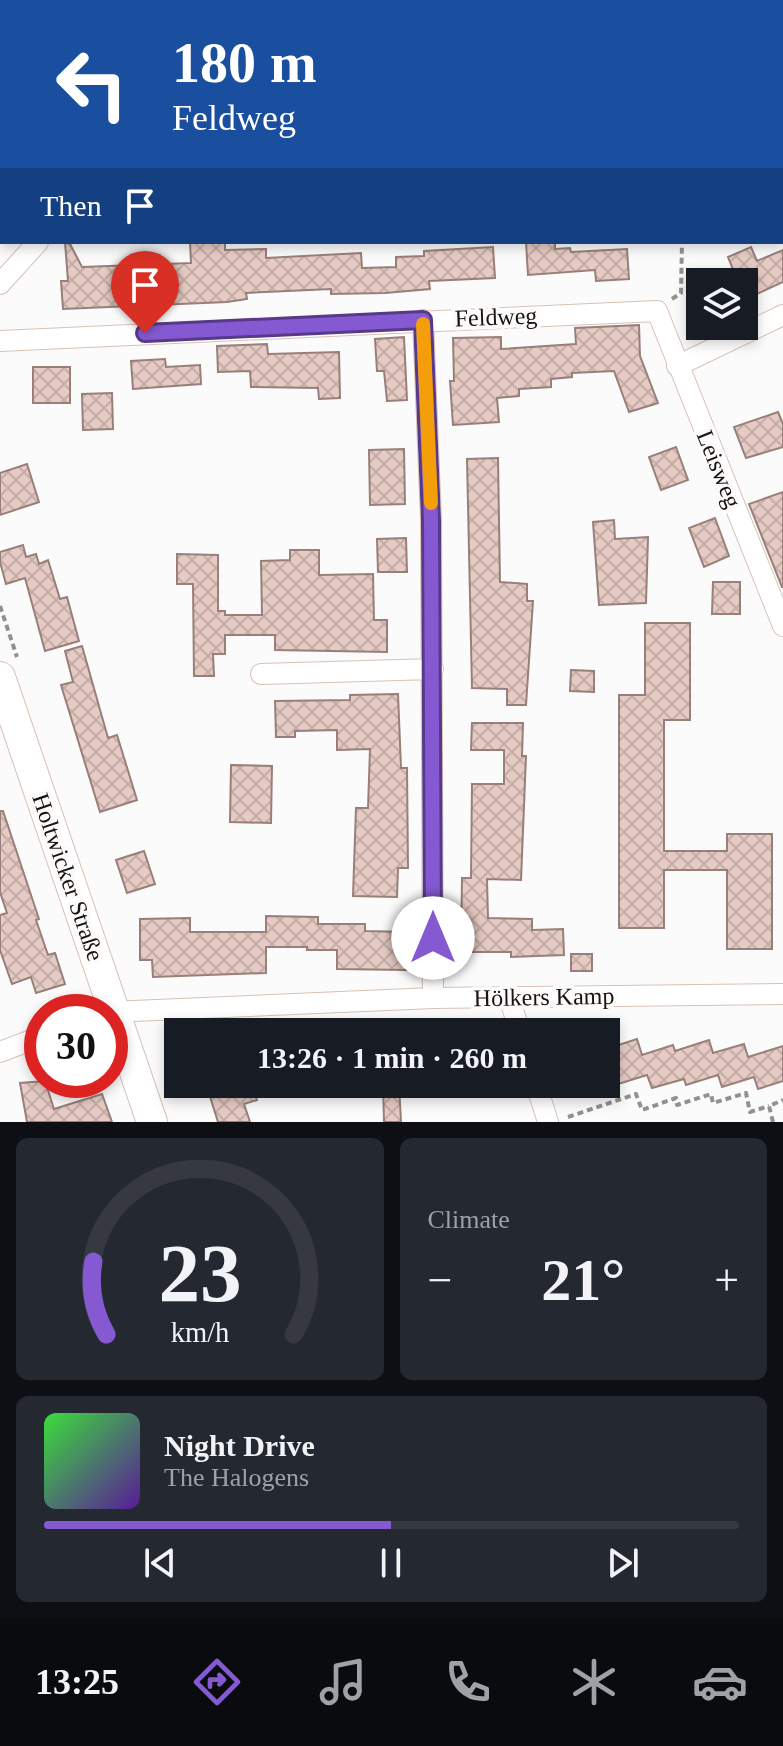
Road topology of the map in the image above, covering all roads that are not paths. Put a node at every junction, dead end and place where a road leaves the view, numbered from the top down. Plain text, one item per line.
1 (36, 244) edge
2 (0, 284) edge
3 (657, 311) joint
4 (783, 315) edge
5 (423, 320) junction
6 (0, 341) edge
7 (677, 366) junction
8 (783, 626) edge
9 (433, 669) junction
10 (261, 674) dead end
11 (0, 677) edge
12 (105, 994) edge
13 (783, 994) edge
14 (509, 997) junction
15 (433, 998) junction
16 (128, 1011) edge
17 (516, 1018) edge
18 (24, 1043) edge
19 (0, 1052) edge
20 (128, 1058) edge
21 (542, 1098) edge
22 (152, 1122) edge
23 (551, 1122) edge

1 - 2 street
3 - 5 street, Feldweg
3 - 7 street, Leisweg
4 - 7 street
5 - 6 street, Feldweg
5 - 9 street
7 - 8 street, Leisweg
9 - 10 street
9 - 15 street
11 - 12 main road, Holtwicker Straße
13 - 14 street, Hölkers Kamp
14 - 15 street, Hölkers Kamp
14 - 17 street
15 - 16 street, Hölkers Kamp
18 - 19 street
20 - 22 main road, Holtwicker Straße
21 - 23 street

